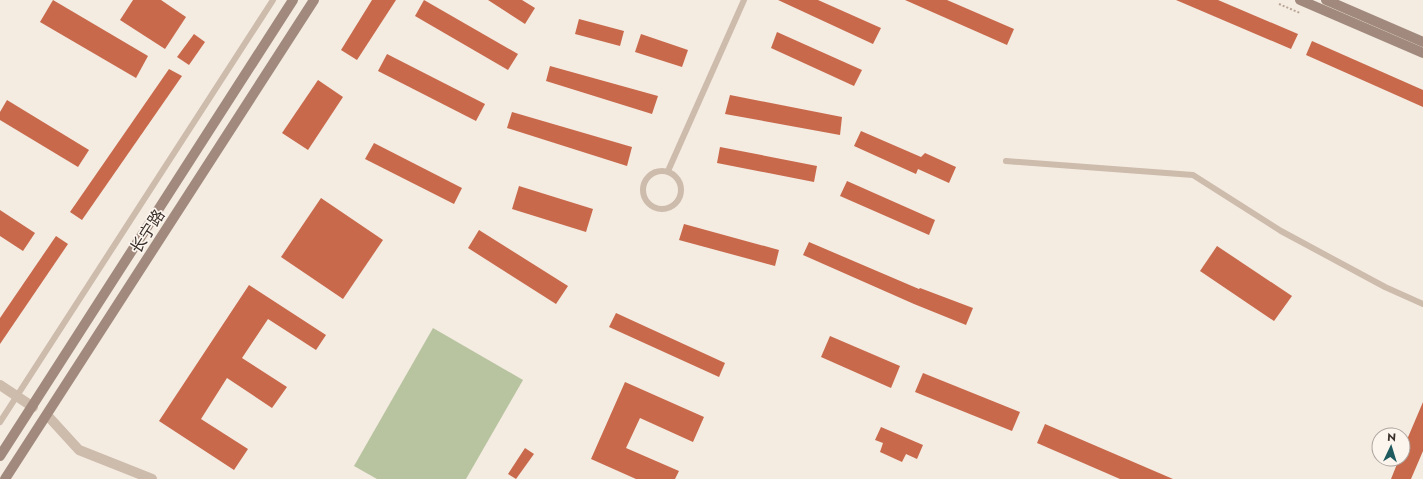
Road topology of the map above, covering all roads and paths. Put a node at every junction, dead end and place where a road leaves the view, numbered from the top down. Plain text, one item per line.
1 (273, 0) edge
2 (293, 0) edge
3 (314, 0) edge
4 (744, 0) edge
5 (1300, 0) edge
6 (1326, 0) edge
7 (1279, 4) dead end
8 (1300, 13) dead end
9 (1423, 42) edge
10 (1423, 53) edge
11 (1006, 161) dead end
12 (668, 171) junction
13 (1423, 304) edge
14 (0, 385) edge
15 (17, 397) junction
16 (33, 406) junction
17 (47, 415) junction
18 (0, 422) edge
19 (0, 456) edge
20 (5, 479) edge
21 (152, 479) edge

1 - 15 lane
2 - 16 main road, 长宁路
3 - 17 main road, 长宁路
4 - 12 lane
5 - 10 main road
6 - 9 main road
7 - 8 path
11 - 13 lane
12 - 12 lane
14 - 15 street
15 - 16 street
15 - 18 lane
16 - 19 main road, 长宁路
17 - 20 main road, 长宁路
17 - 21 street

